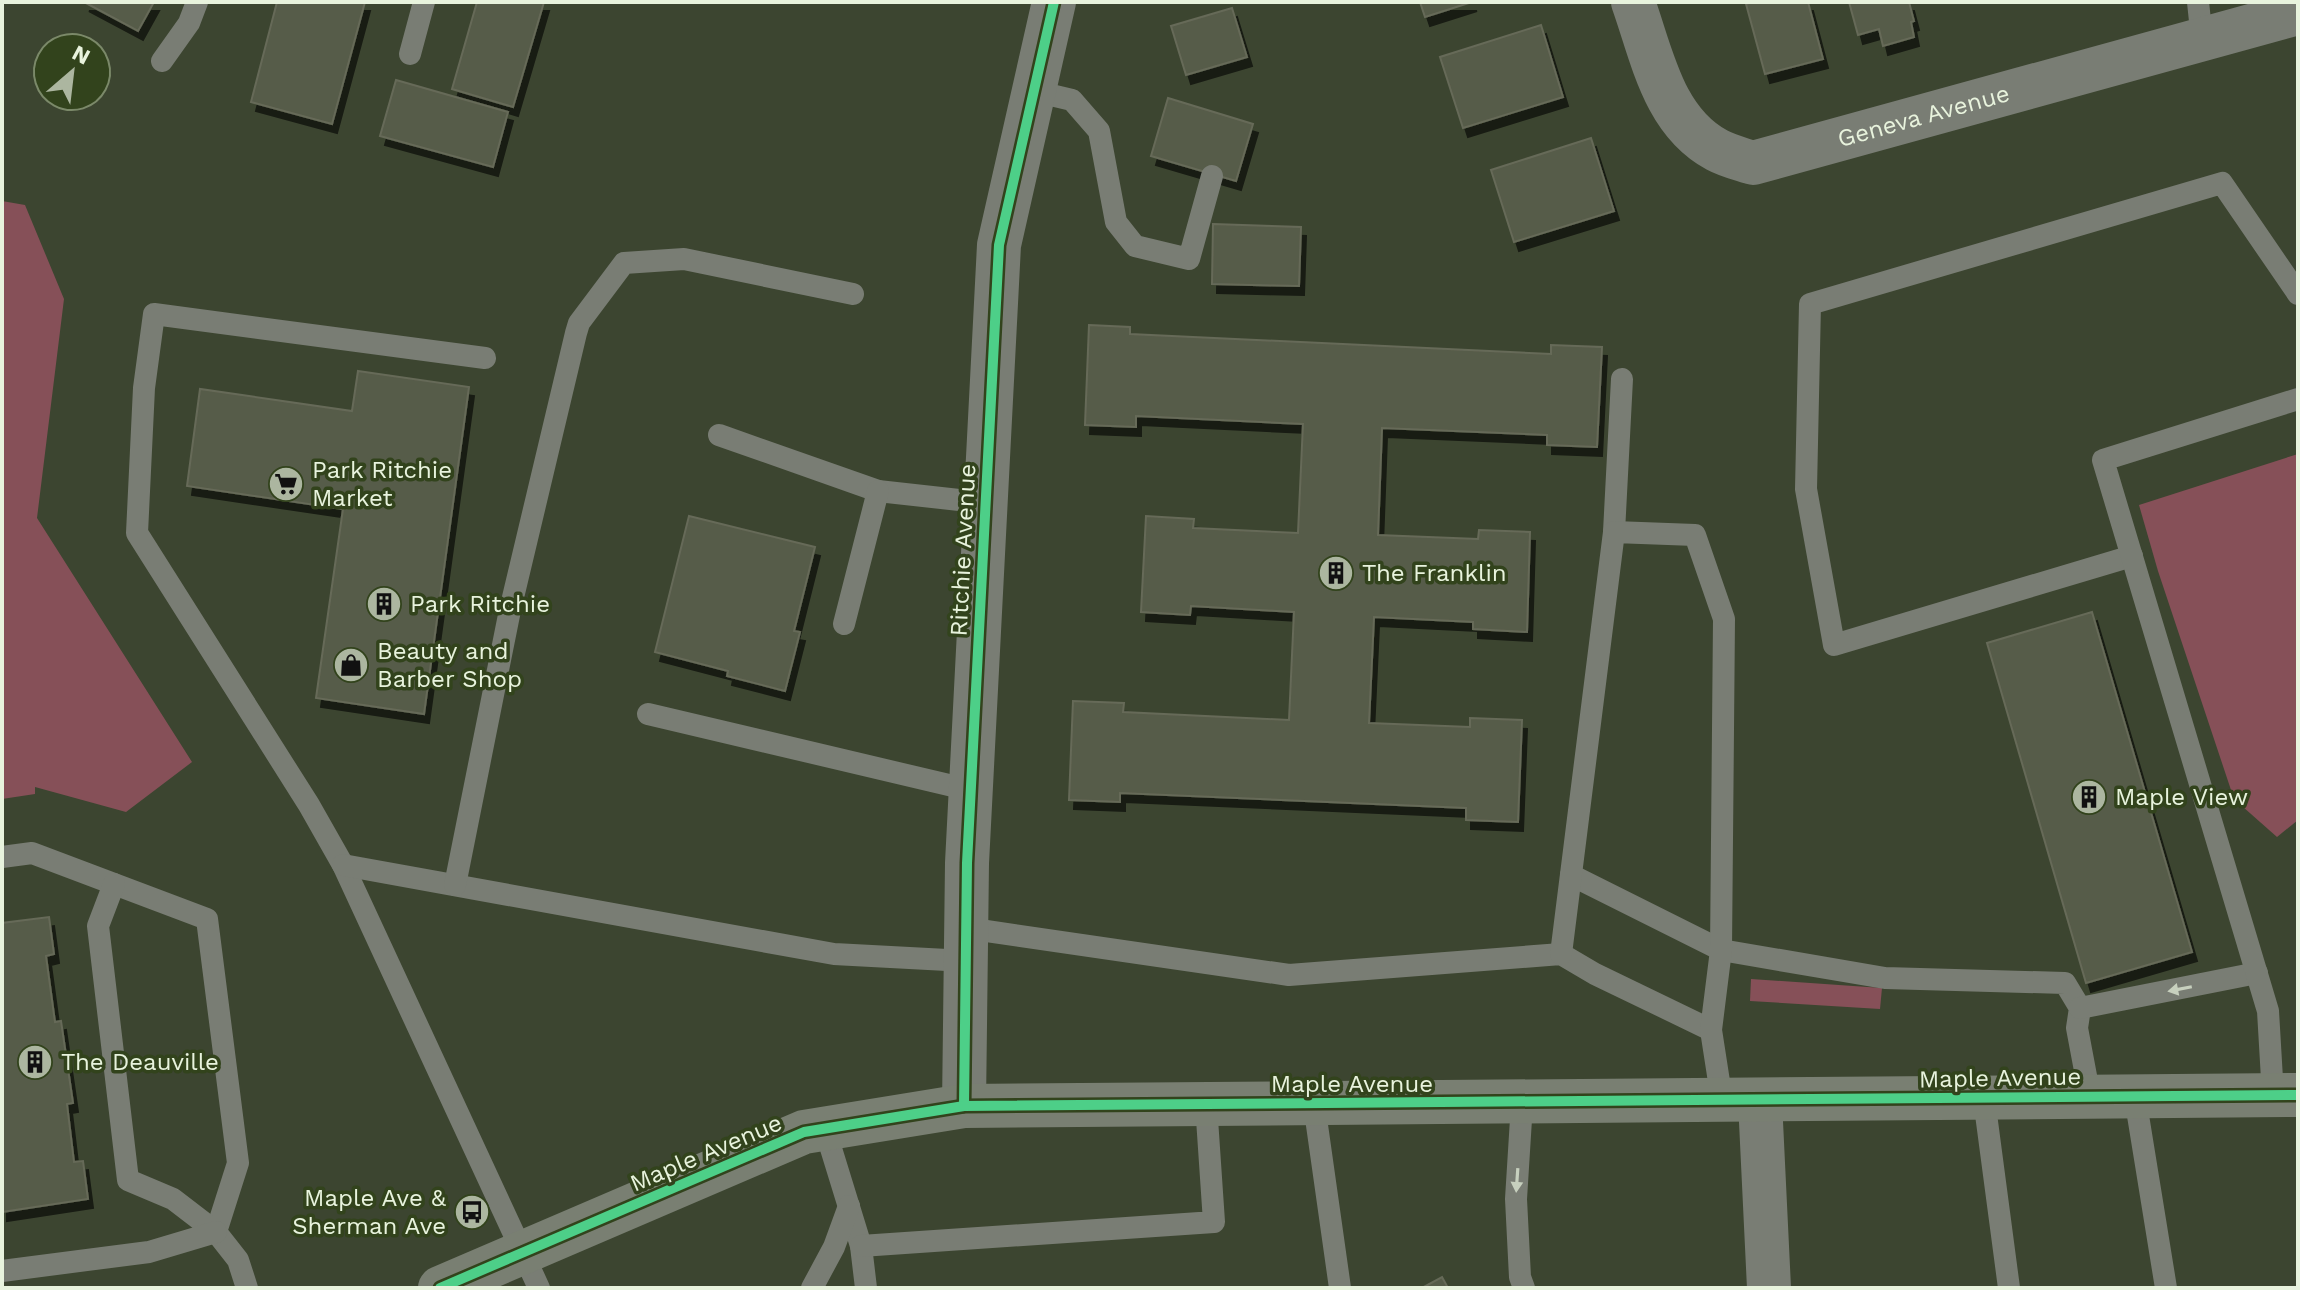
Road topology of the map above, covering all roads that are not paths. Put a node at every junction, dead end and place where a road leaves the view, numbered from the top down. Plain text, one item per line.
1 (197, 2) edge
2 (424, 2) edge
3 (1054, 2) edge
4 (1633, 2) edge
5 (2298, 13) edge
6 (2200, 21) edge
7 (410, 54) dead end
8 (162, 61) dead end
9 (1034, 91) junction
10 (1212, 176) dead end
11 (853, 294) dead end
12 (2298, 294) edge
13 (485, 358) dead end
14 (1622, 379) dead end
15 (2298, 399) edge
16 (719, 435) dead end
17 (878, 491) junction
18 (986, 503) junction
19 (1614, 532) junction
20 (2132, 556) junction
21 (844, 624) dead end
22 (648, 714) dead end
23 (970, 790) junction
24 (2, 857) edge
25 (343, 865) junction
26 (1571, 875) junction
27 (114, 884) junction
28 (455, 885) junction
29 (966, 945) junction
30 (1721, 950) junction
31 (1561, 954) junction
32 (2257, 973) junction
33 (2080, 1008) junction
34 (1711, 1030) junction
35 (2285, 1095) edge
36 (2090, 1097) junction
37 (2135, 1097) junction
38 (1984, 1099) junction
39 (1741, 1101) junction
40 (1522, 1103) junction
41 (1206, 1104) junction
42 (1314, 1104) junction
43 (964, 1106) junction
44 (825, 1129) junction
45 (849, 1206) junction
46 (216, 1232) junction
47 (861, 1246) junction
48 (531, 1270) edge
49 (2, 1271) edge
50 (247, 1288) edge
51 (440, 1288) edge
52 (812, 1288) edge
53 (866, 1288) edge
54 (1340, 1288) edge
55 (1524, 1288) edge
56 (1769, 1288) edge
57 (2009, 1288) edge
58 (2166, 1288) edge

1 - 8 lane
2 - 7 lane
3 - 9 street, Ritchie Avenue
4 - 6 street, Geneva Avenue
5 - 6 street, Geneva Avenue
9 - 10 lane
9 - 18 street, Ritchie Avenue
11 - 28 lane
12 - 20 lane
13 - 25 lane
14 - 19 lane
15 - 20 lane
16 - 17 lane
17 - 18 lane
17 - 21 lane
18 - 23 street, Ritchie Avenue
19 - 26 lane
19 - 30 lane
20 - 32 lane
22 - 23 lane
23 - 29 street, Ritchie Avenue
24 - 27 lane
25 - 28 lane
25 - 48 lane
26 - 30 lane
26 - 31 lane
27 - 46 lane
27 - 46 lane
28 - 29 lane
29 - 31 lane
29 - 43 street, Ritchie Avenue
30 - 33 lane
30 - 34 lane
31 - 34 lane
32 -> 33 lane
32 - 35 lane
33 - 36 lane
34 - 39 lane
35 - 37 street, Maple Avenue
36 - 37 street, Maple Avenue
36 - 38 street, Maple Avenue
37 - 58 lane
38 - 39 street, Maple Avenue
38 - 57 lane
39 - 40 street, Maple Avenue
39 - 56 street
40 - 42 street, Maple Avenue
40 -> 55 lane
41 - 42 street, Maple Avenue
41 - 43 street, Maple Avenue
41 - 47 lane
42 - 54 lane
43 - 44 street, Maple Avenue
44 - 45 lane
44 - 48 street, Maple Avenue
45 - 47 lane
45 - 52 lane
46 - 49 lane
46 - 50 lane
47 - 53 lane
48 - 51 street, Maple Avenue

